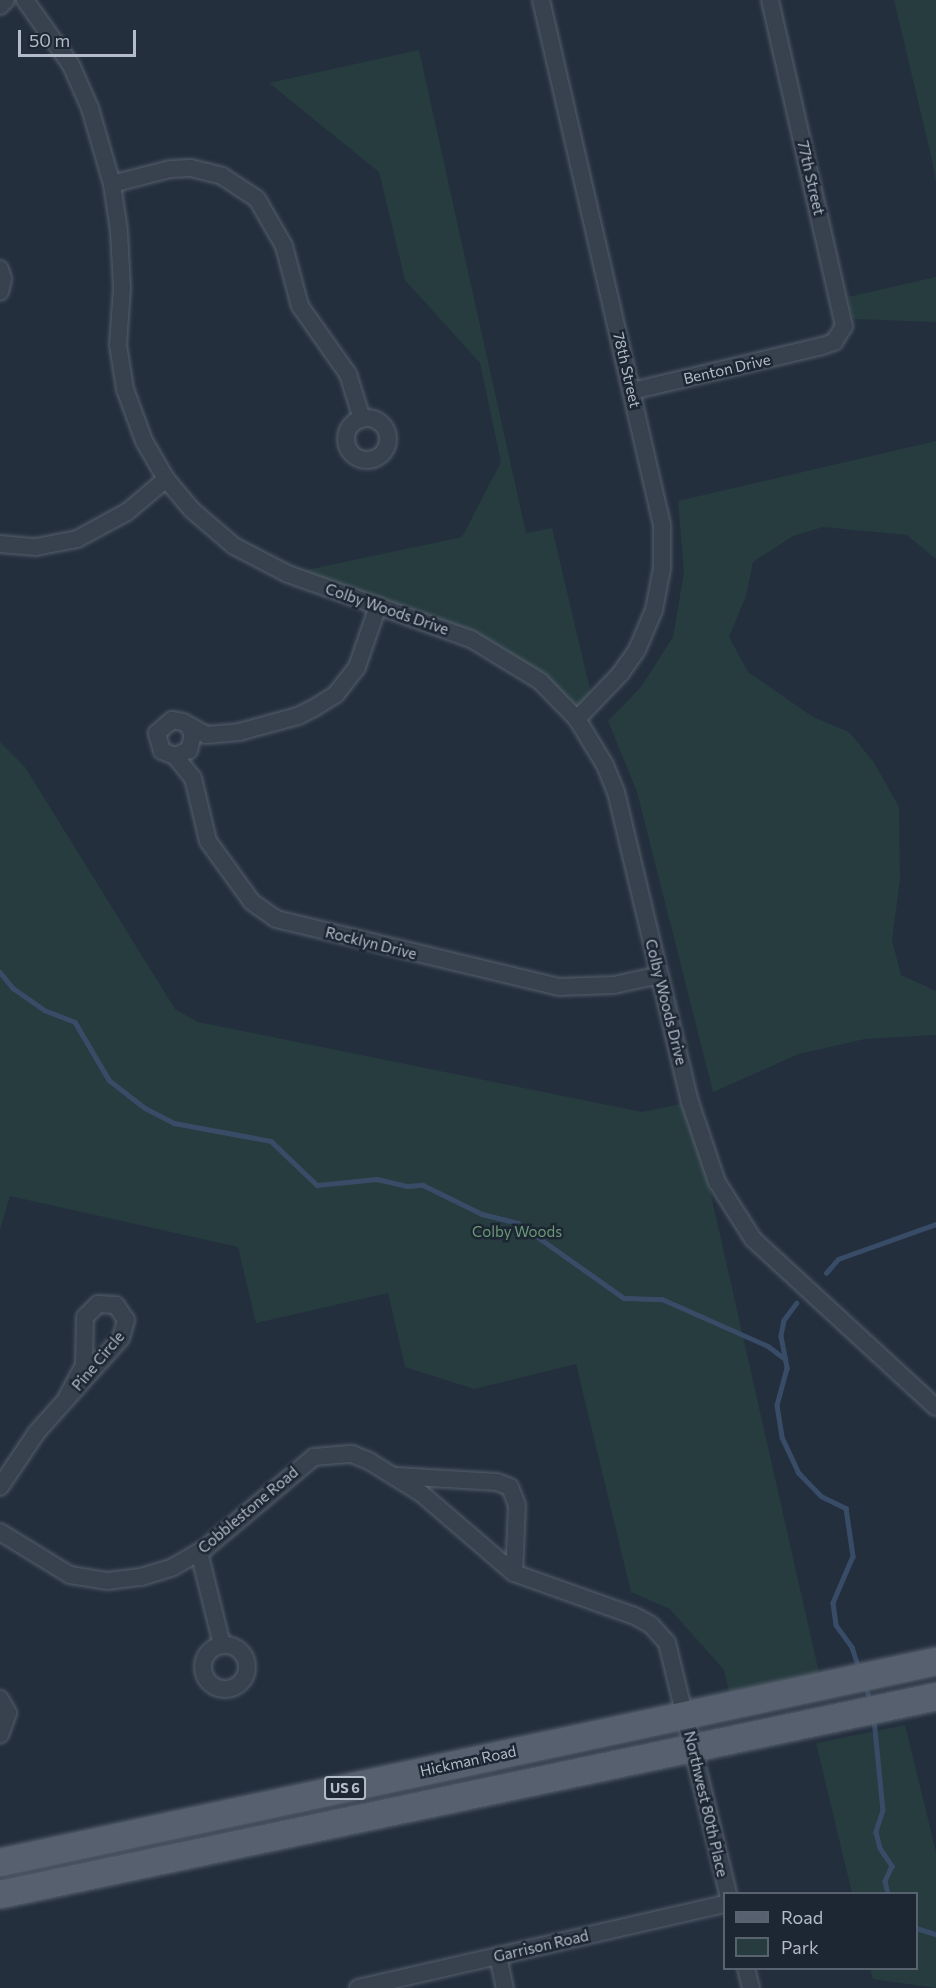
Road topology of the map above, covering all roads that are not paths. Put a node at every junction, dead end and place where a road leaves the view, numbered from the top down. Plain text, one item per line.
1 (6, 0) edge
2 (25, 0) edge
3 (541, 0) edge
4 (770, 0) edge
5 (0, 6) edge
6 (112, 184) junction
7 (0, 269) edge
8 (0, 292) edge
9 (822, 346) joint
10 (632, 391) junction
11 (362, 419) dead end
12 (166, 479) junction
13 (0, 544) edge
14 (378, 606) junction
15 (577, 719) junction
16 (188, 725) junction
17 (175, 756) junction
18 (660, 975) junction
19 (67, 1396) junction
20 (936, 1407) edge
21 (393, 1476) junction
22 (0, 1486) edge
23 (0, 1532) edge
24 (199, 1552) junction
25 (514, 1573) junction
26 (222, 1645) dead end
27 (936, 1661) edge
28 (936, 1695) edge
29 (0, 1699) edge
30 (685, 1715) junction
31 (0, 1735) edge
32 (692, 1747) junction
33 (0, 1862) edge
34 (728, 1892) edge
35 (0, 1894) edge
36 (723, 1904) edge
37 (498, 1956) junction
38 (746, 1970) edge
39 (358, 1988) edge
40 (506, 1988) edge
41 (751, 1988) edge

1 - 5 street
2 - 6 street, Colby Woods Drive
3 - 10 street, 78th Street
4 - 9 street, 77th Street
6 - 11 street
6 - 12 street, Colby Woods Drive
7 - 8 street
9 - 10 street, Benton Drive
10 - 15 street, 78th Street
12 - 13 street
12 - 14 street, Colby Woods Drive
14 - 15 street, Colby Woods Drive
14 - 16 street
15 - 18 street, Colby Woods Drive
16 - 17 street
16 - 17 street, Rocklyn Drive
17 - 18 street, Rocklyn Drive
18 - 20 street, Colby Woods Drive
19 - 19 street, Pine Circle
19 - 22 street, Pine Circle
21 - 24 street, Cobblestone Road
21 - 25 street, Cobblestone Road
21 - 25 street
23 - 24 street, Cobblestone Road
24 - 26 street
25 - 30 street, Cobblestone Road
27 - 30 main road, Hickman Road / US 6
28 - 32 main road, US 6
29 - 31 street
30 - 32 street, Northwest 80th Place
30 - 33 main road, Hickman Road / US 6
32 - 34 street, Northwest 80th Place
32 - 35 main road, US 6
36 - 37 street, Garrison Road
37 - 39 street, Garrison Road
37 - 40 street
38 - 41 street

